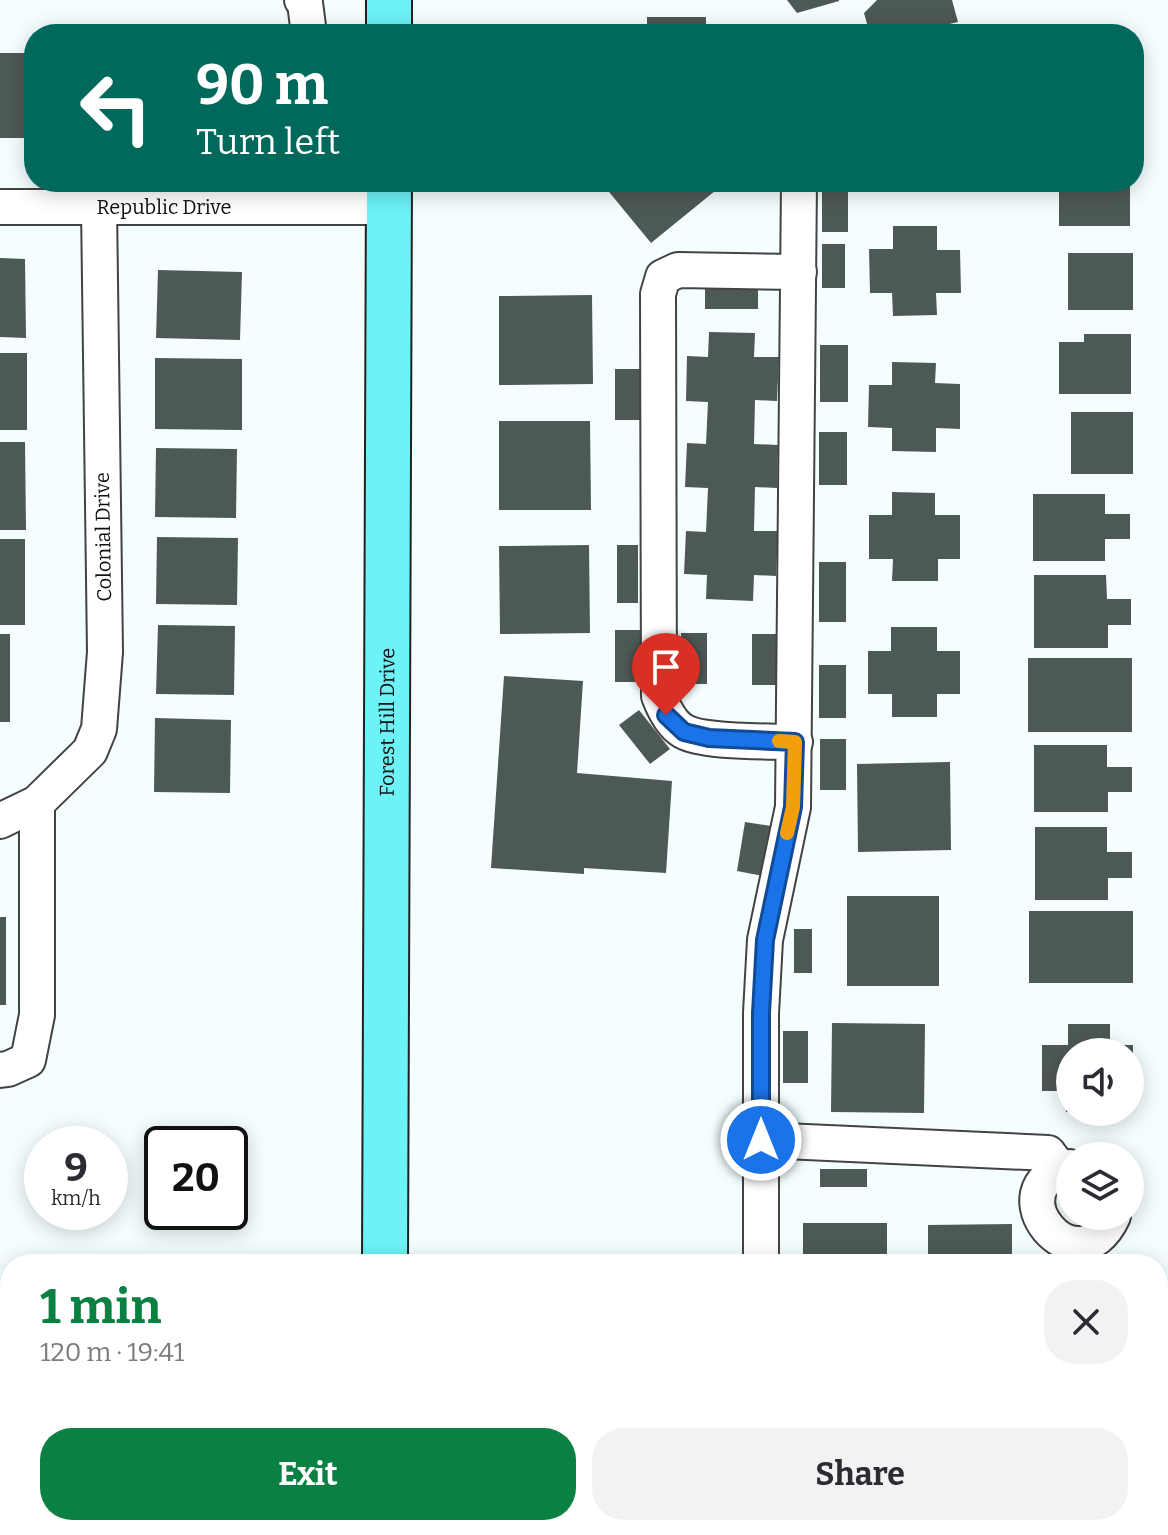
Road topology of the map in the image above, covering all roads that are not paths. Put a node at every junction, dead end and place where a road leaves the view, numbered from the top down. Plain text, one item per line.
1 (302, 0) edge
2 (389, 0) edge
3 (308, 24) edge
4 (389, 24) edge
5 (799, 192) edge
6 (389, 194) edge
7 (317, 199) edge
8 (0, 207) edge
9 (99, 207) junction
10 (799, 272) junction
11 (795, 742) junction
12 (37, 803) junction
13 (0, 821) edge
14 (0, 1070) edge
15 (761, 1140) junction
16 (1056, 1160) edge
17 (1056, 1173) edge
18 (1106, 1230) edge
19 (385, 1254) edge
20 (761, 1254) edge

1 - 3 street
2 - 4 main road
5 - 10 street
6 - 7 street
6 - 19 main road, Forest Hill Drive
7 - 9 street, Republic Drive
8 - 9 street, Republic Drive
9 - 12 street, Colonial Drive
10 - 11 street
10 - 11 street
11 - 15 street
12 - 13 street, Colonial Drive
12 - 14 street
15 - 16 street
15 - 20 street
17 - 18 street

